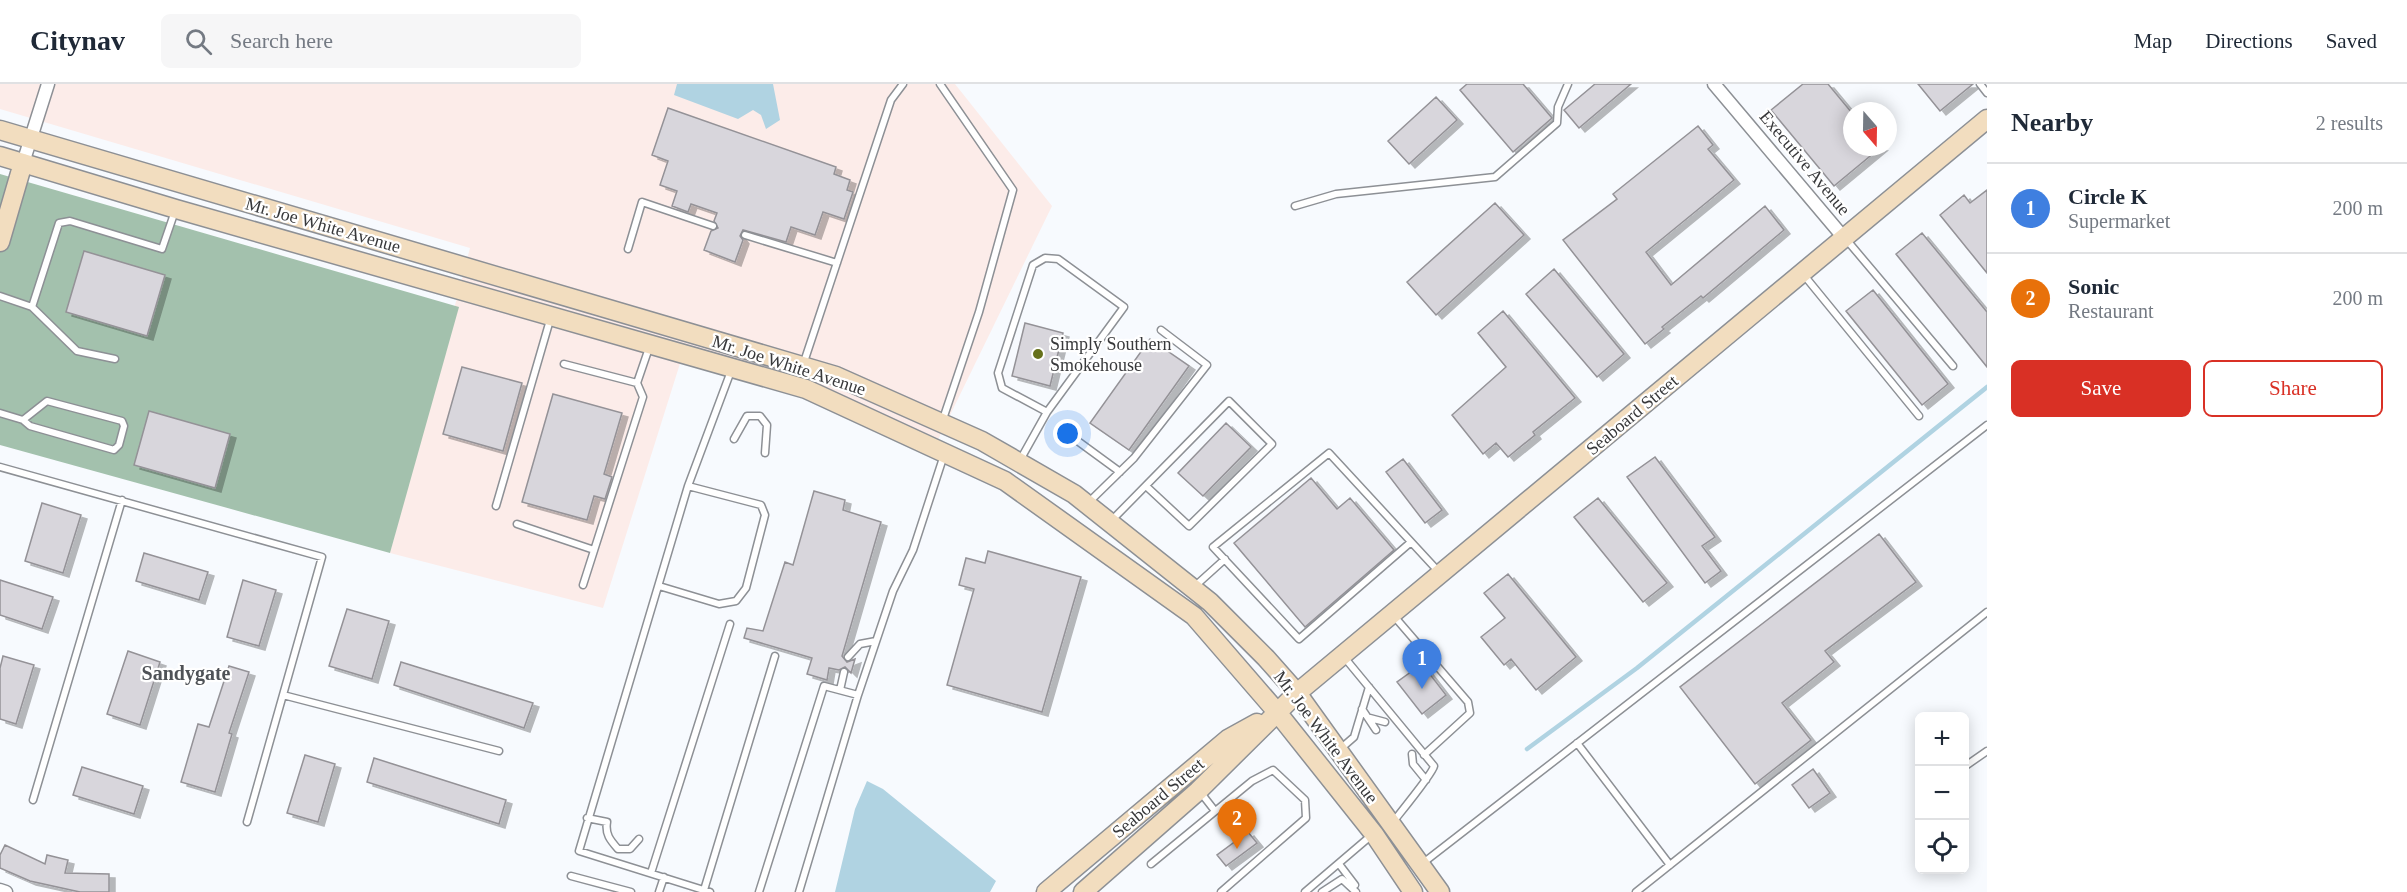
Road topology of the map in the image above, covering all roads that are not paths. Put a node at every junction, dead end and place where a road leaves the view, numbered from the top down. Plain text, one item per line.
1 (48, 84) edge
2 (903, 84) edge
3 (940, 84) edge
4 (1568, 84) edge
5 (1714, 84) edge
6 (1980, 84) edge
7 (1987, 93) edge
8 (1987, 119) edge
9 (0, 130) edge
10 (30, 139) junction
11 (0, 156) edge
12 (22, 163) junction
13 (1295, 206) dead end
14 (176, 209) junction
15 (712, 226) dead end
16 (745, 236) dead end
17 (1844, 238) junction
18 (0, 242) edge
19 (628, 249) dead end
20 (837, 263) junction
21 (1802, 273) junction
22 (0, 296) edge
23 (32, 307) junction
24 (551, 316) junction
25 (1161, 330) dead end
26 (650, 345) junction
27 (115, 359) dead end
28 (564, 364) dead end
29 (802, 366) junction
30 (1953, 366) dead end
31 (732, 368) junction
32 (637, 383) junction
33 (1047, 412) junction
34 (0, 413) edge
35 (1920, 416) dead end
36 (23, 420) junction
37 (941, 423) junction
38 (1987, 425) edge
39 (734, 439) dead end
40 (1079, 442) dead end
41 (765, 453) dead end
42 (944, 453) junction
43 (1019, 462) junction
44 (0, 467) edge
45 (1120, 472) junction
46 (688, 486) junction
47 (1146, 486) junction
48 (122, 500) junction
49 (1087, 505) junction
50 (496, 506) dead end
51 (1109, 522) junction
52 (517, 525) dead end
53 (1411, 542) junction
54 (594, 550) junction
55 (1225, 559) junction
56 (1440, 574) junction
57 (583, 585) dead end
58 (658, 586) junction
59 (1192, 588) junction
60 (1987, 612) edge
61 (1392, 614) junction
62 (730, 624) dead end
63 (876, 641) junction
64 (1343, 655) junction
65 (775, 656) dead end
66 (848, 657) dead end
67 (844, 672) dead end
68 (1369, 687) junction
69 (840, 690) junction
70 (1297, 693) junction
71 (283, 695) junction
72 (858, 695) junction
73 (1362, 709) junction
74 (1277, 712) junction
75 (1370, 718) junction
76 (1385, 722) dead end
77 (1376, 730) dead end
78 (1577, 743) junction
79 (499, 751) dead end
80 (1337, 751) junction
81 (1987, 751) edge
82 (1412, 754) dead end
83 (1424, 755) junction
84 (1404, 761) dead end
85 (1413, 764) junction
86 (1968, 766) edge
87 (1426, 780) junction
88 (1198, 791) junction
89 (33, 800) dead end
90 (1215, 811) junction
91 (587, 818) junction
92 (247, 822) dead end
93 (1391, 825) junction
94 (1374, 834) junction
95 (639, 839) dead end
96 (1151, 864) dead end
97 (1339, 864) junction
98 (1420, 865) junction
99 (1670, 865) junction
100 (651, 873) junction
101 (571, 876) dead end
102 (664, 877) junction
103 (0, 890) edge
104 (707, 891) edge
105 (6, 892) edge
106 (631, 892) edge
107 (659, 892) edge
108 (759, 892) edge
109 (799, 892) edge
110 (1046, 892) edge
111 (1083, 892) edge
112 (1221, 892) edge
113 (1305, 892) edge
114 (1322, 892) edge
115 (1358, 892) edge
116 (1413, 892) edge
117 (1440, 892) edge
118 (1636, 892) edge

1 - 10 street
2 - 20 lane
3 - 37 lane
4 - 13 lane
5 - 17 street, Executive Avenue
6 - 7 lane
8 - 17 main road, Seaboard Street
9 - 10 main road, Mr. Joe White Avenue
10 - 12 street
10 - 29 main road, Mr. Joe White Avenue
11 - 12 main road, Mr. Joe White Avenue
12 - 14 main road, Mr. Joe White Avenue
12 - 18 main road
14 - 23 lane
14 - 24 main road, Mr. Joe White Avenue
15 - 19 lane
16 - 20 lane
17 - 21 main road, Seaboard Street
17 - 30 lane
20 - 29 lane
21 - 35 lane
21 - 56 main road, Seaboard Street
22 - 23 lane
23 - 27 lane
24 - 26 main road, Mr. Joe White Avenue
24 - 50 lane
25 - 45 lane
26 - 31 main road, Mr. Joe White Avenue
26 - 32 lane
28 - 32 lane
29 - 37 main road, Mr. Joe White Avenue
31 - 42 main road, Mr. Joe White Avenue
31 - 46 lane
32 - 54 lane
33 - 33 lane
33 - 43 lane
34 - 36 lane
36 - 36 lane
37 - 43 main road, Mr. Joe White Avenue
38 - 78 lane
39 - 41 lane
40 - 45 lane
42 - 63 lane
42 - 74 main road, Mr. Joe White Avenue
43 - 49 main road, Mr. Joe White Avenue
44 - 48 lane
45 - 49 lane
46 - 58 lane
46 - 58 lane
47 - 47 lane
47 - 51 lane
48 - 71 lane
48 - 89 lane
49 - 51 main road, Mr. Joe White Avenue
51 - 59 main road, Mr. Joe White Avenue
52 - 54 lane
53 - 55 lane
53 - 55 lane
53 - 56 lane
54 - 57 lane
55 - 59 lane
56 - 61 main road, Seaboard Street
58 - 91 lane
59 - 70 main road, Mr. Joe White Avenue
60 - 99 lane
61 - 64 main road, Seaboard Street
61 - 83 lane
62 - 100 lane
63 - 66 lane
63 - 72 lane
64 - 68 lane
64 - 70 main road, Seaboard Street
65 - 104 lane
67 - 69 lane
68 - 73 lane
68 - 83 lane
69 - 72 lane
69 - 108 lane
70 - 74 main road, Seaboard Street
70 - 80 main road, Mr. Joe White Avenue
71 - 79 lane
71 - 92 lane
72 - 109 lane
73 - 75 lane
73 - 80 lane
74 - 88 main road, Seaboard Street
74 - 94 main road, Mr. Joe White Avenue
74 - 110 main road, Seaboard Street
75 - 76 lane
75 - 77 lane
78 - 98 lane
78 - 99 lane
80 - 93 main road, Mr. Joe White Avenue
81 - 86 lane
82 - 85 lane
83 - 87 lane
84 - 85 lane
85 - 87 lane
87 - 93 lane
88 - 90 lane
88 - 111 main road, Seaboard Street
90 - 96 lane
90 - 112 lane
91 - 95 lane
91 - 100 lane
93 - 98 main road, Mr. Joe White Avenue
94 - 97 lane
94 - 116 main road, Mr. Joe White Avenue
97 - 113 lane
97 - 115 lane
98 - 117 main road, Mr. Joe White Avenue
99 - 118 lane
100 - 102 lane
101 - 106 lane
102 - 104 lane
102 - 107 lane
103 - 105 street
114 - 115 lane

